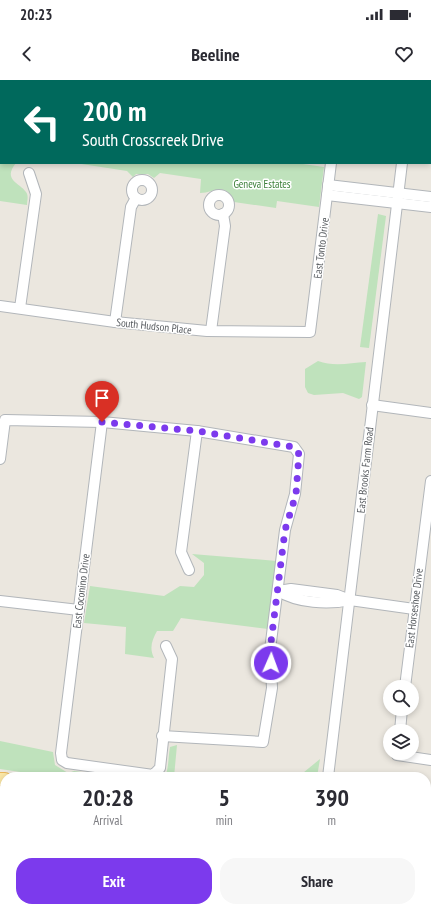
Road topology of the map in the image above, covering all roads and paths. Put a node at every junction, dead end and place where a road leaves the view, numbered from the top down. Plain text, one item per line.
1 (331, 164) edge
2 (402, 164) edge
3 (29, 173) dead end
4 (328, 185) junction
5 (327, 195) junction
6 (431, 197) edge
7 (136, 198) dead end
8 (397, 198) junction
9 (431, 207) edge
10 (223, 214) dead end
11 (0, 306) edge
12 (20, 308) junction
13 (115, 322) junction
14 (211, 331) junction
15 (310, 332) joint
16 (372, 405) junction
17 (431, 413) edge
18 (102, 422) junction
19 (197, 431) junction
20 (0, 459) edge
21 (431, 481) edge
22 (189, 570) dead end
23 (278, 591) junction
24 (0, 600) edge
25 (350, 600) junction
26 (414, 609) junction
27 (79, 610) junction
28 (166, 646) dead end
29 (406, 680) edge
30 (162, 736) junction
31 (419, 758) edge
32 (431, 760) edge
33 (132, 772) edge
34 (156, 772) edge
35 (329, 772) edge

1 - 4 street, East Tonto Drive
2 - 8 street, East Brooks Farm Road
3 - 12 street
4 - 5 street, East Tonto Drive
4 - 8 street
5 - 8 street
5 - 15 street, East Tonto Drive
6 - 8 street
7 - 13 street
8 - 9 street
8 - 16 street, East Brooks Farm Road
10 - 14 street
11 - 12 street, South Hudson Place
12 - 13 street, South Hudson Place
13 - 14 street, South Hudson Place
14 - 15 street, South Hudson Place
16 - 17 street
16 - 25 street, East Brooks Farm Road
18 - 19 street
18 - 20 street
18 - 27 street, East Coconino Drive
19 - 22 street
19 - 23 street
21 - 26 street, East Horseshoe Drive
23 - 25 street
23 - 30 street
24 - 27 street
25 - 26 street
25 - 35 street, East Brooks Farm Road
26 - 29 street, East Horseshoe Drive
27 - 33 street, East Coconino Drive
28 - 30 street
30 - 34 street, East Coconino Drive
31 - 32 street

